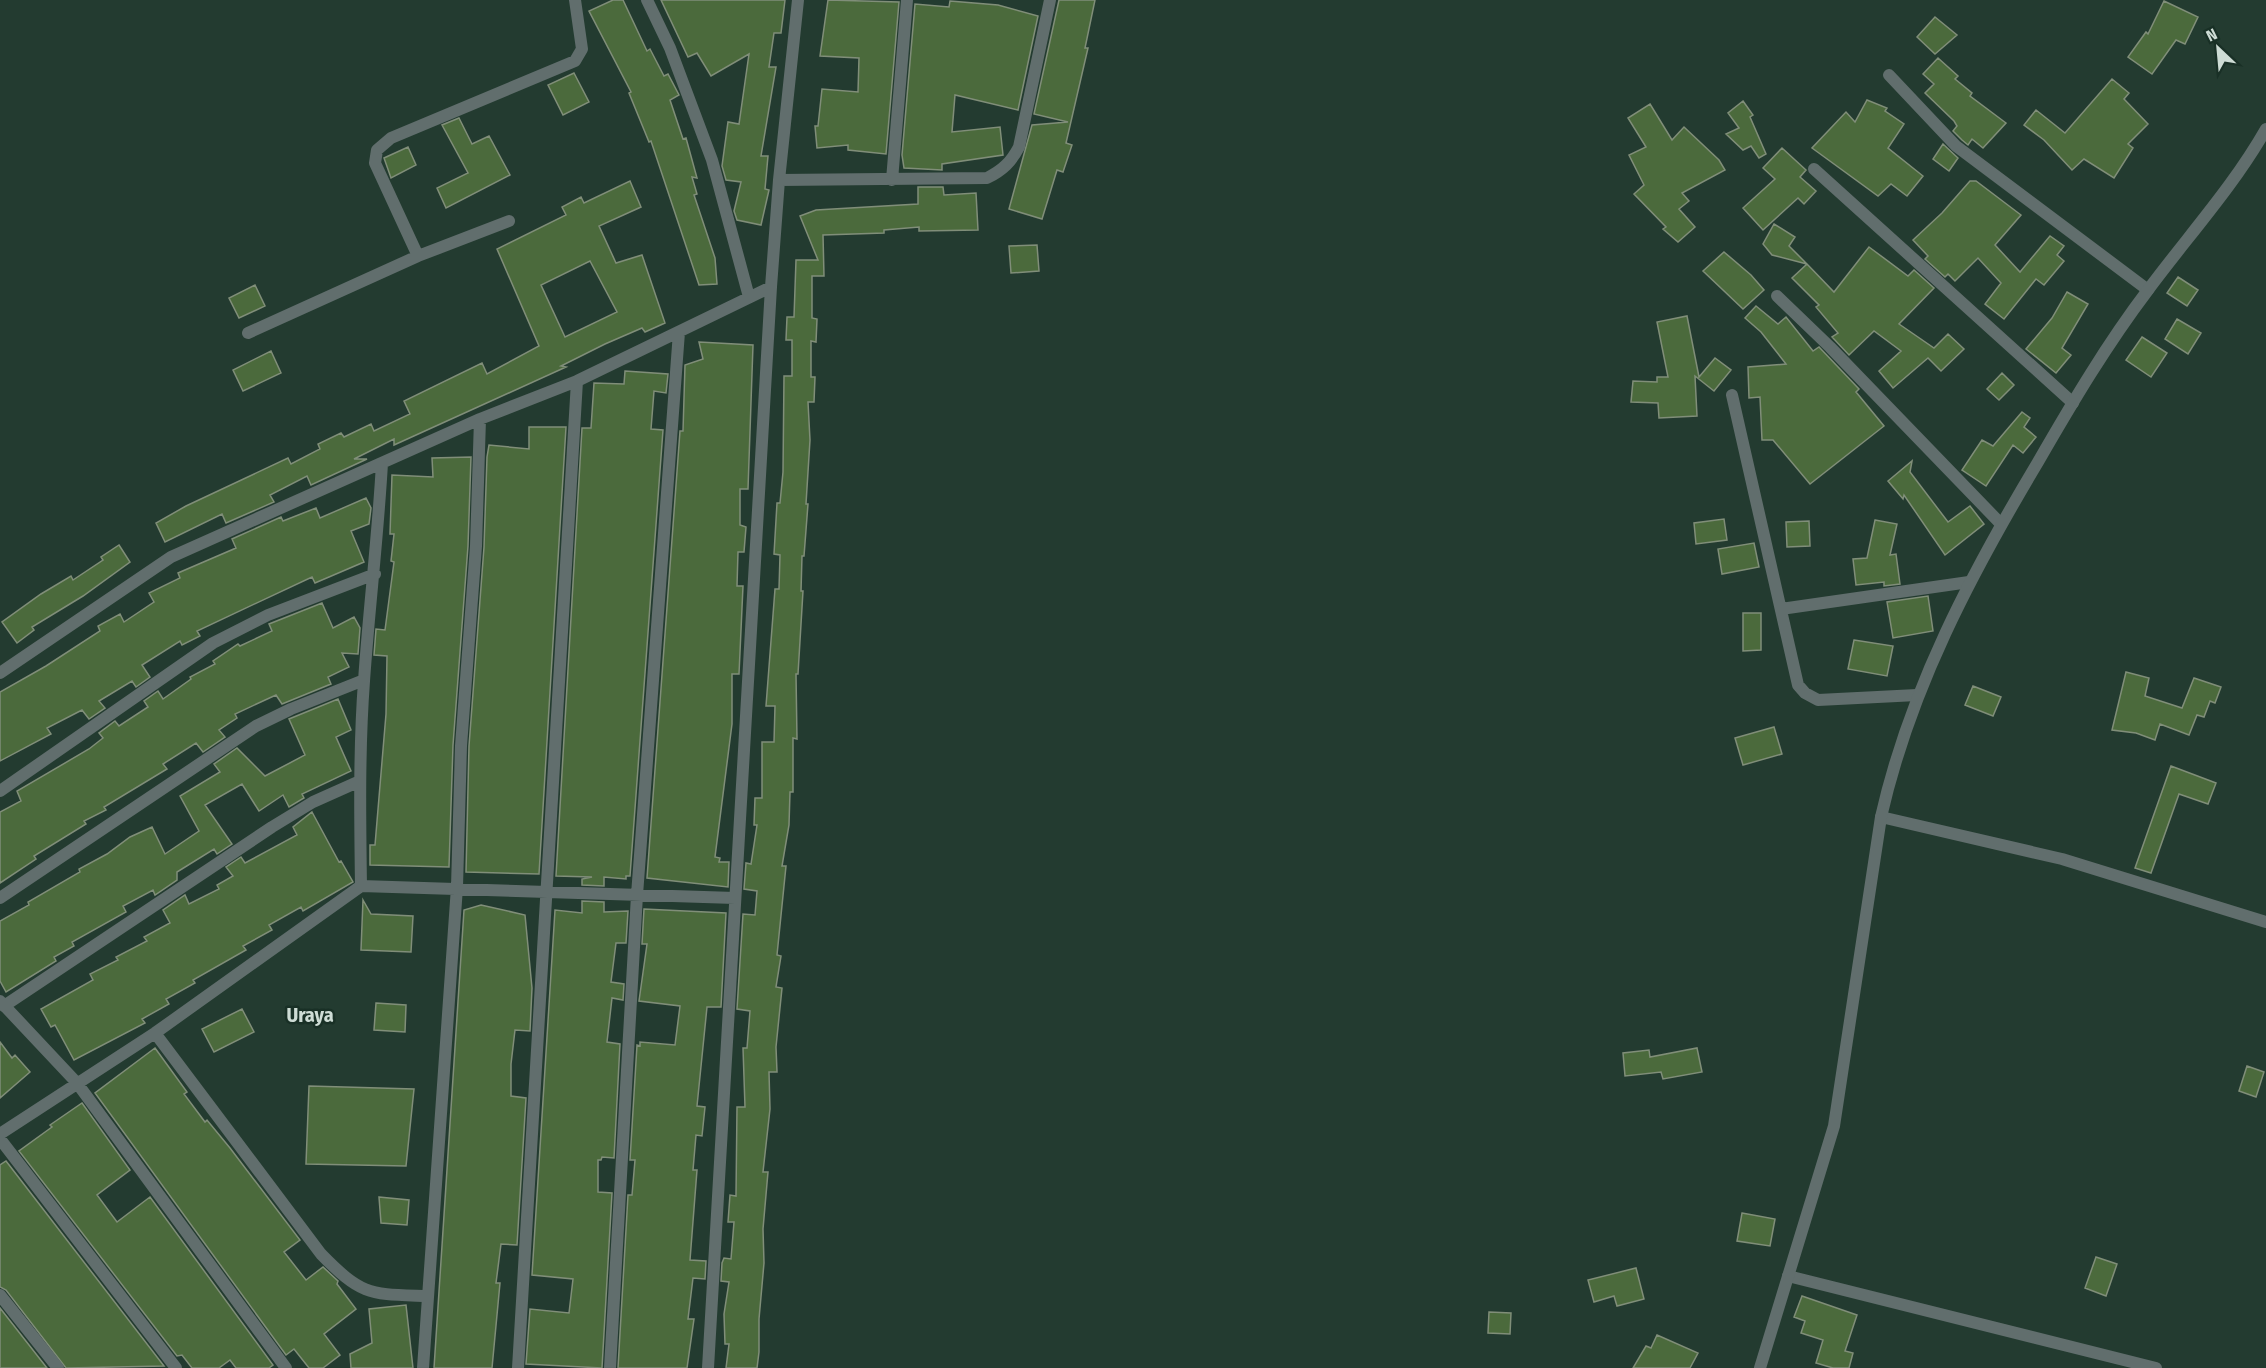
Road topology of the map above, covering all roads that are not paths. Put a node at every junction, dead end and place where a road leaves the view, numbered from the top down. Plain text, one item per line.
1 (575, 0) edge
2 (646, 0) edge
3 (798, 0) edge
4 (907, 0) edge
5 (1050, 0) edge
6 (1889, 75) dead end
7 (2266, 129) edge
8 (1814, 169) dead end
9 (779, 180) junction
10 (892, 180) junction
11 (509, 221) dead end
12 (418, 256) junction
13 (771, 287) junction
14 (2148, 290) junction
15 (1777, 296) dead end
16 (749, 297) junction
17 (679, 332) junction
18 (248, 333) dead end
19 (577, 381) junction
20 (1732, 395) dead end
21 (2073, 403) junction
22 (480, 419) junction
23 (382, 463) junction
24 (2001, 524) junction
25 (375, 574) junction
26 (1969, 582) junction
27 (1781, 609) junction
28 (0, 673) edge
29 (364, 680) junction
30 (1917, 695) junction
31 (360, 781) junction
32 (0, 791) edge
33 (1881, 817) junction
34 (361, 886) junction
35 (457, 887) junction
36 (545, 894) junction
37 (637, 895) junction
38 (0, 898) edge
39 (735, 898) junction
40 (2266, 922) edge
41 (2, 1003) edge
42 (155, 1033) junction
43 (77, 1083) junction
44 (0, 1134) edge
45 (0, 1139) edge
46 (1788, 1276) junction
47 (0, 1295) edge
48 (428, 1296) junction
49 (58, 1368) edge
50 (176, 1368) edge
51 (286, 1368) edge
52 (423, 1368) edge
53 (518, 1368) edge
54 (610, 1368) edge
55 (708, 1368) edge
56 (1760, 1368) edge
57 (2156, 1368) edge

1 - 12 street
2 - 16 street
3 - 9 street
4 - 10 street
5 - 10 street
6 - 14 street
7 - 14 street
8 - 21 street
9 - 10 street
9 - 13 street
11 - 12 street
12 - 18 street
13 - 16 street
13 - 39 street
14 - 21 street
15 - 24 street
16 - 17 street
17 - 19 street
17 - 37 street
19 - 22 street
19 - 36 street
20 - 27 street
21 - 24 street
22 - 23 street
22 - 35 street
23 - 25 street
23 - 28 street
24 - 26 street
25 - 29 street
25 - 32 street
26 - 27 street
26 - 30 street
27 - 30 street
29 - 31 street
29 - 38 street
30 - 33 street
31 - 34 street
31 - 41 street
33 - 40 street
33 - 46 street
34 - 35 street
34 - 42 street
35 - 36 street
35 - 48 street
36 - 37 street
36 - 53 street
37 - 39 street
37 - 54 street
39 - 55 street
41 - 43 street
42 - 43 street
42 - 48 street
43 - 44 street
43 - 51 street
45 - 50 street
46 - 56 street
46 - 57 street
47 - 49 street
48 - 52 street

